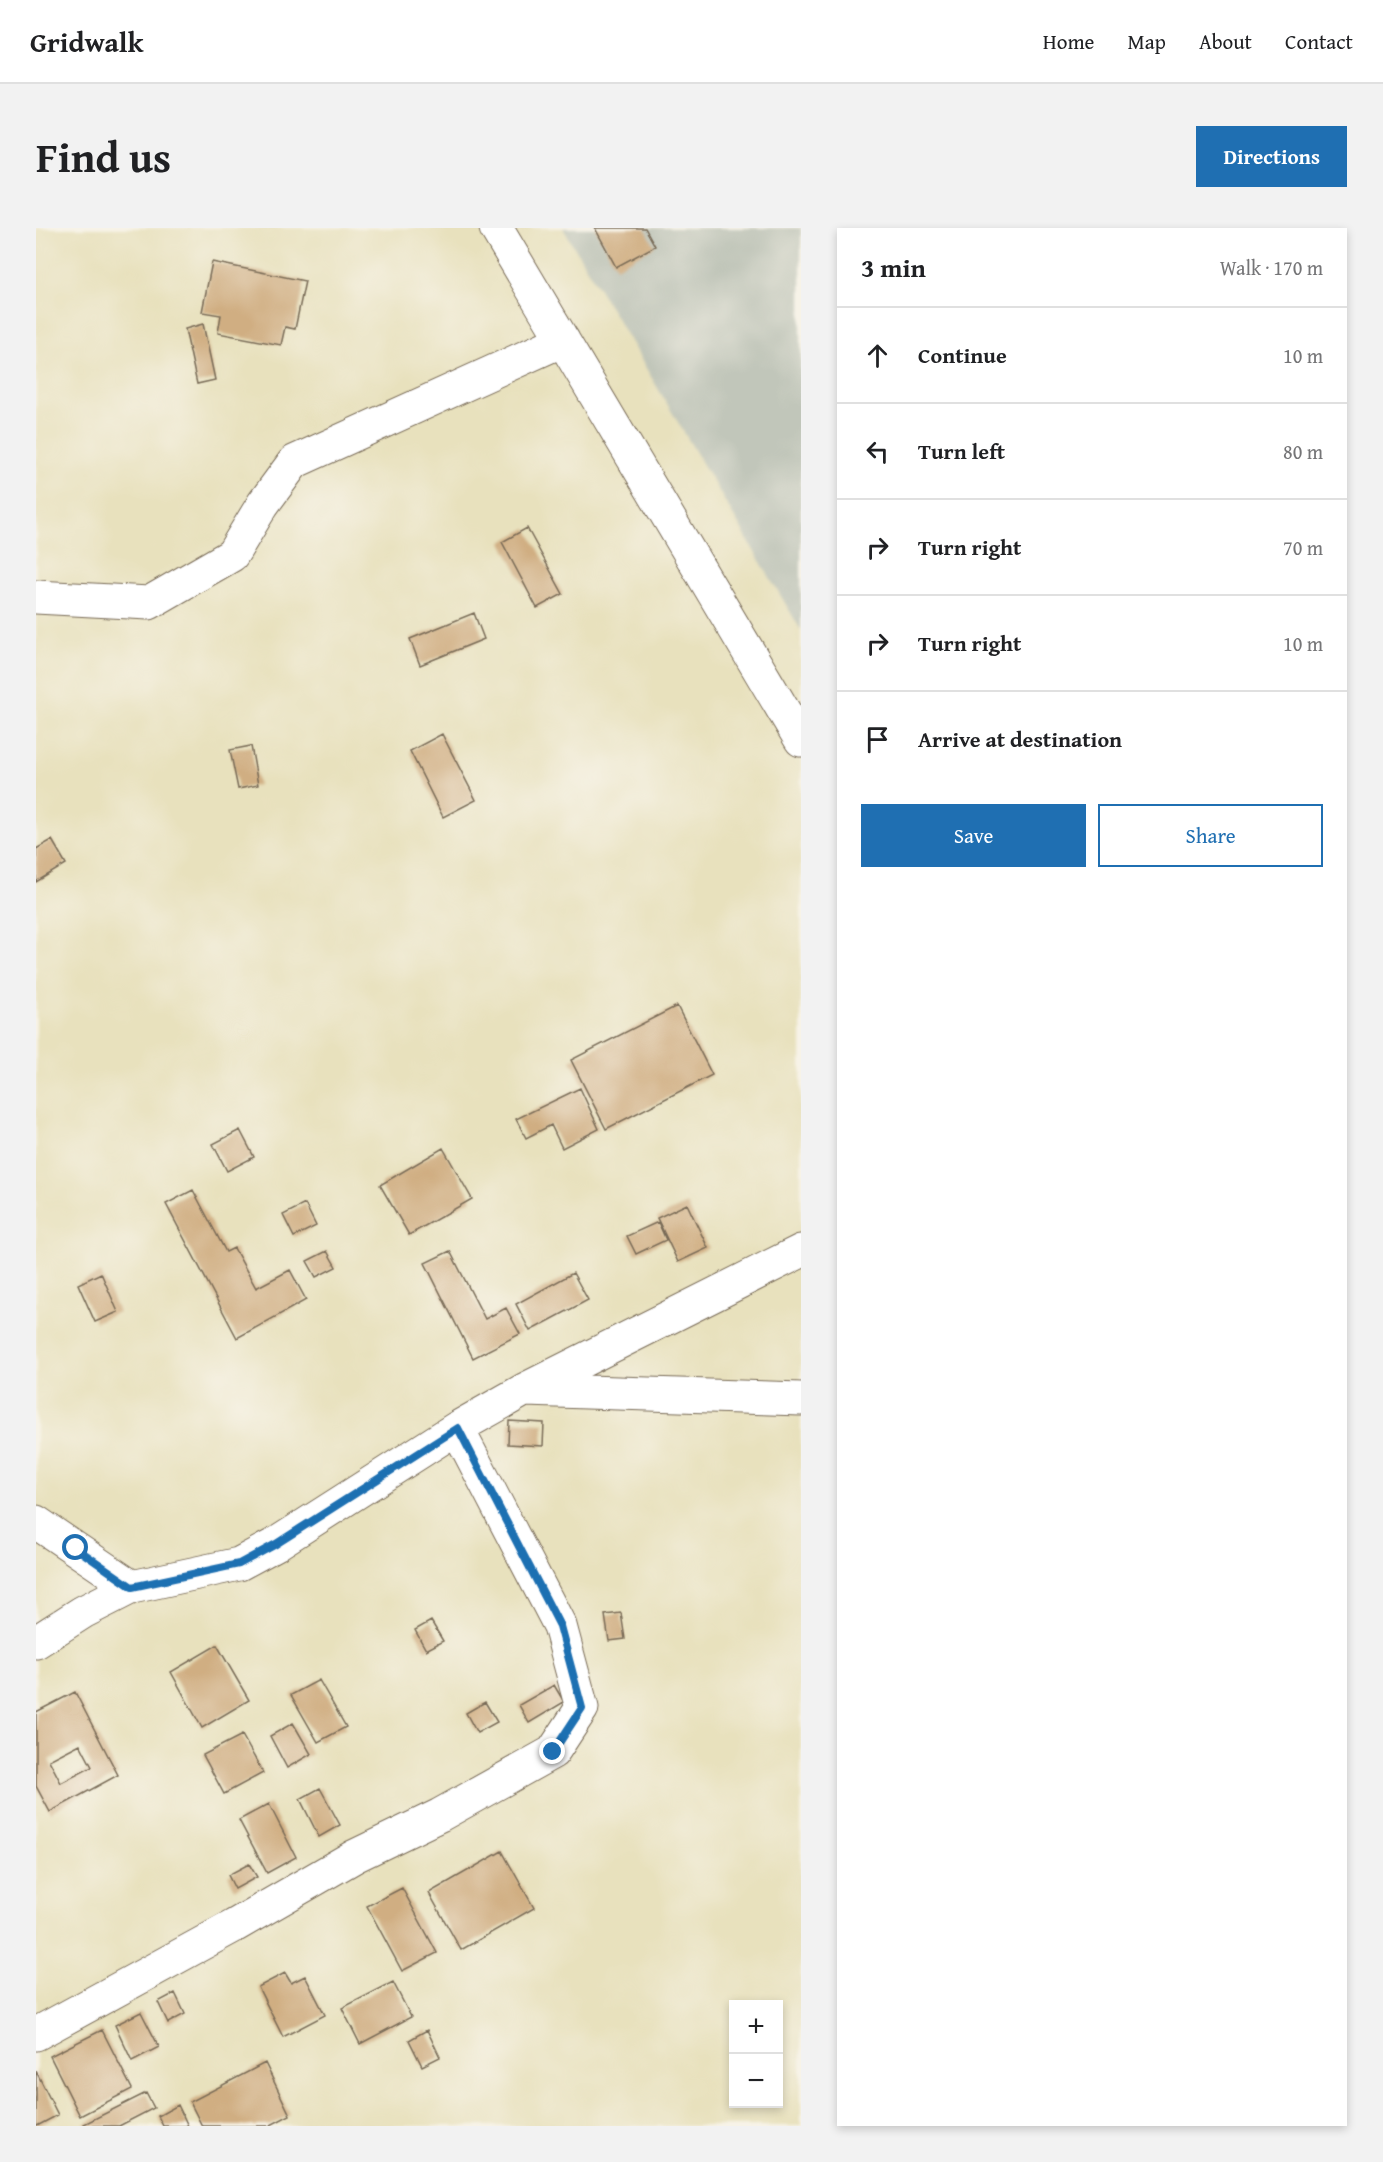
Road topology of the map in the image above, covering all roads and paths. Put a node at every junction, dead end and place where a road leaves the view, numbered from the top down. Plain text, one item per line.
1 (496, 228) edge
2 (563, 340) junction
3 (36, 597) edge
4 (801, 740) edge
5 (801, 1251) edge
6 (524, 1390) junction
7 (801, 1399) edge
8 (458, 1428) junction
9 (36, 1522) edge
10 (132, 1587) junction
11 (36, 1642) edge
12 (36, 2034) edge

1 - 2 street
2 - 3 street
2 - 4 street
5 - 6 street
6 - 7 street
6 - 8 street
8 - 10 street
8 - 12 street
9 - 10 street
10 - 11 street

